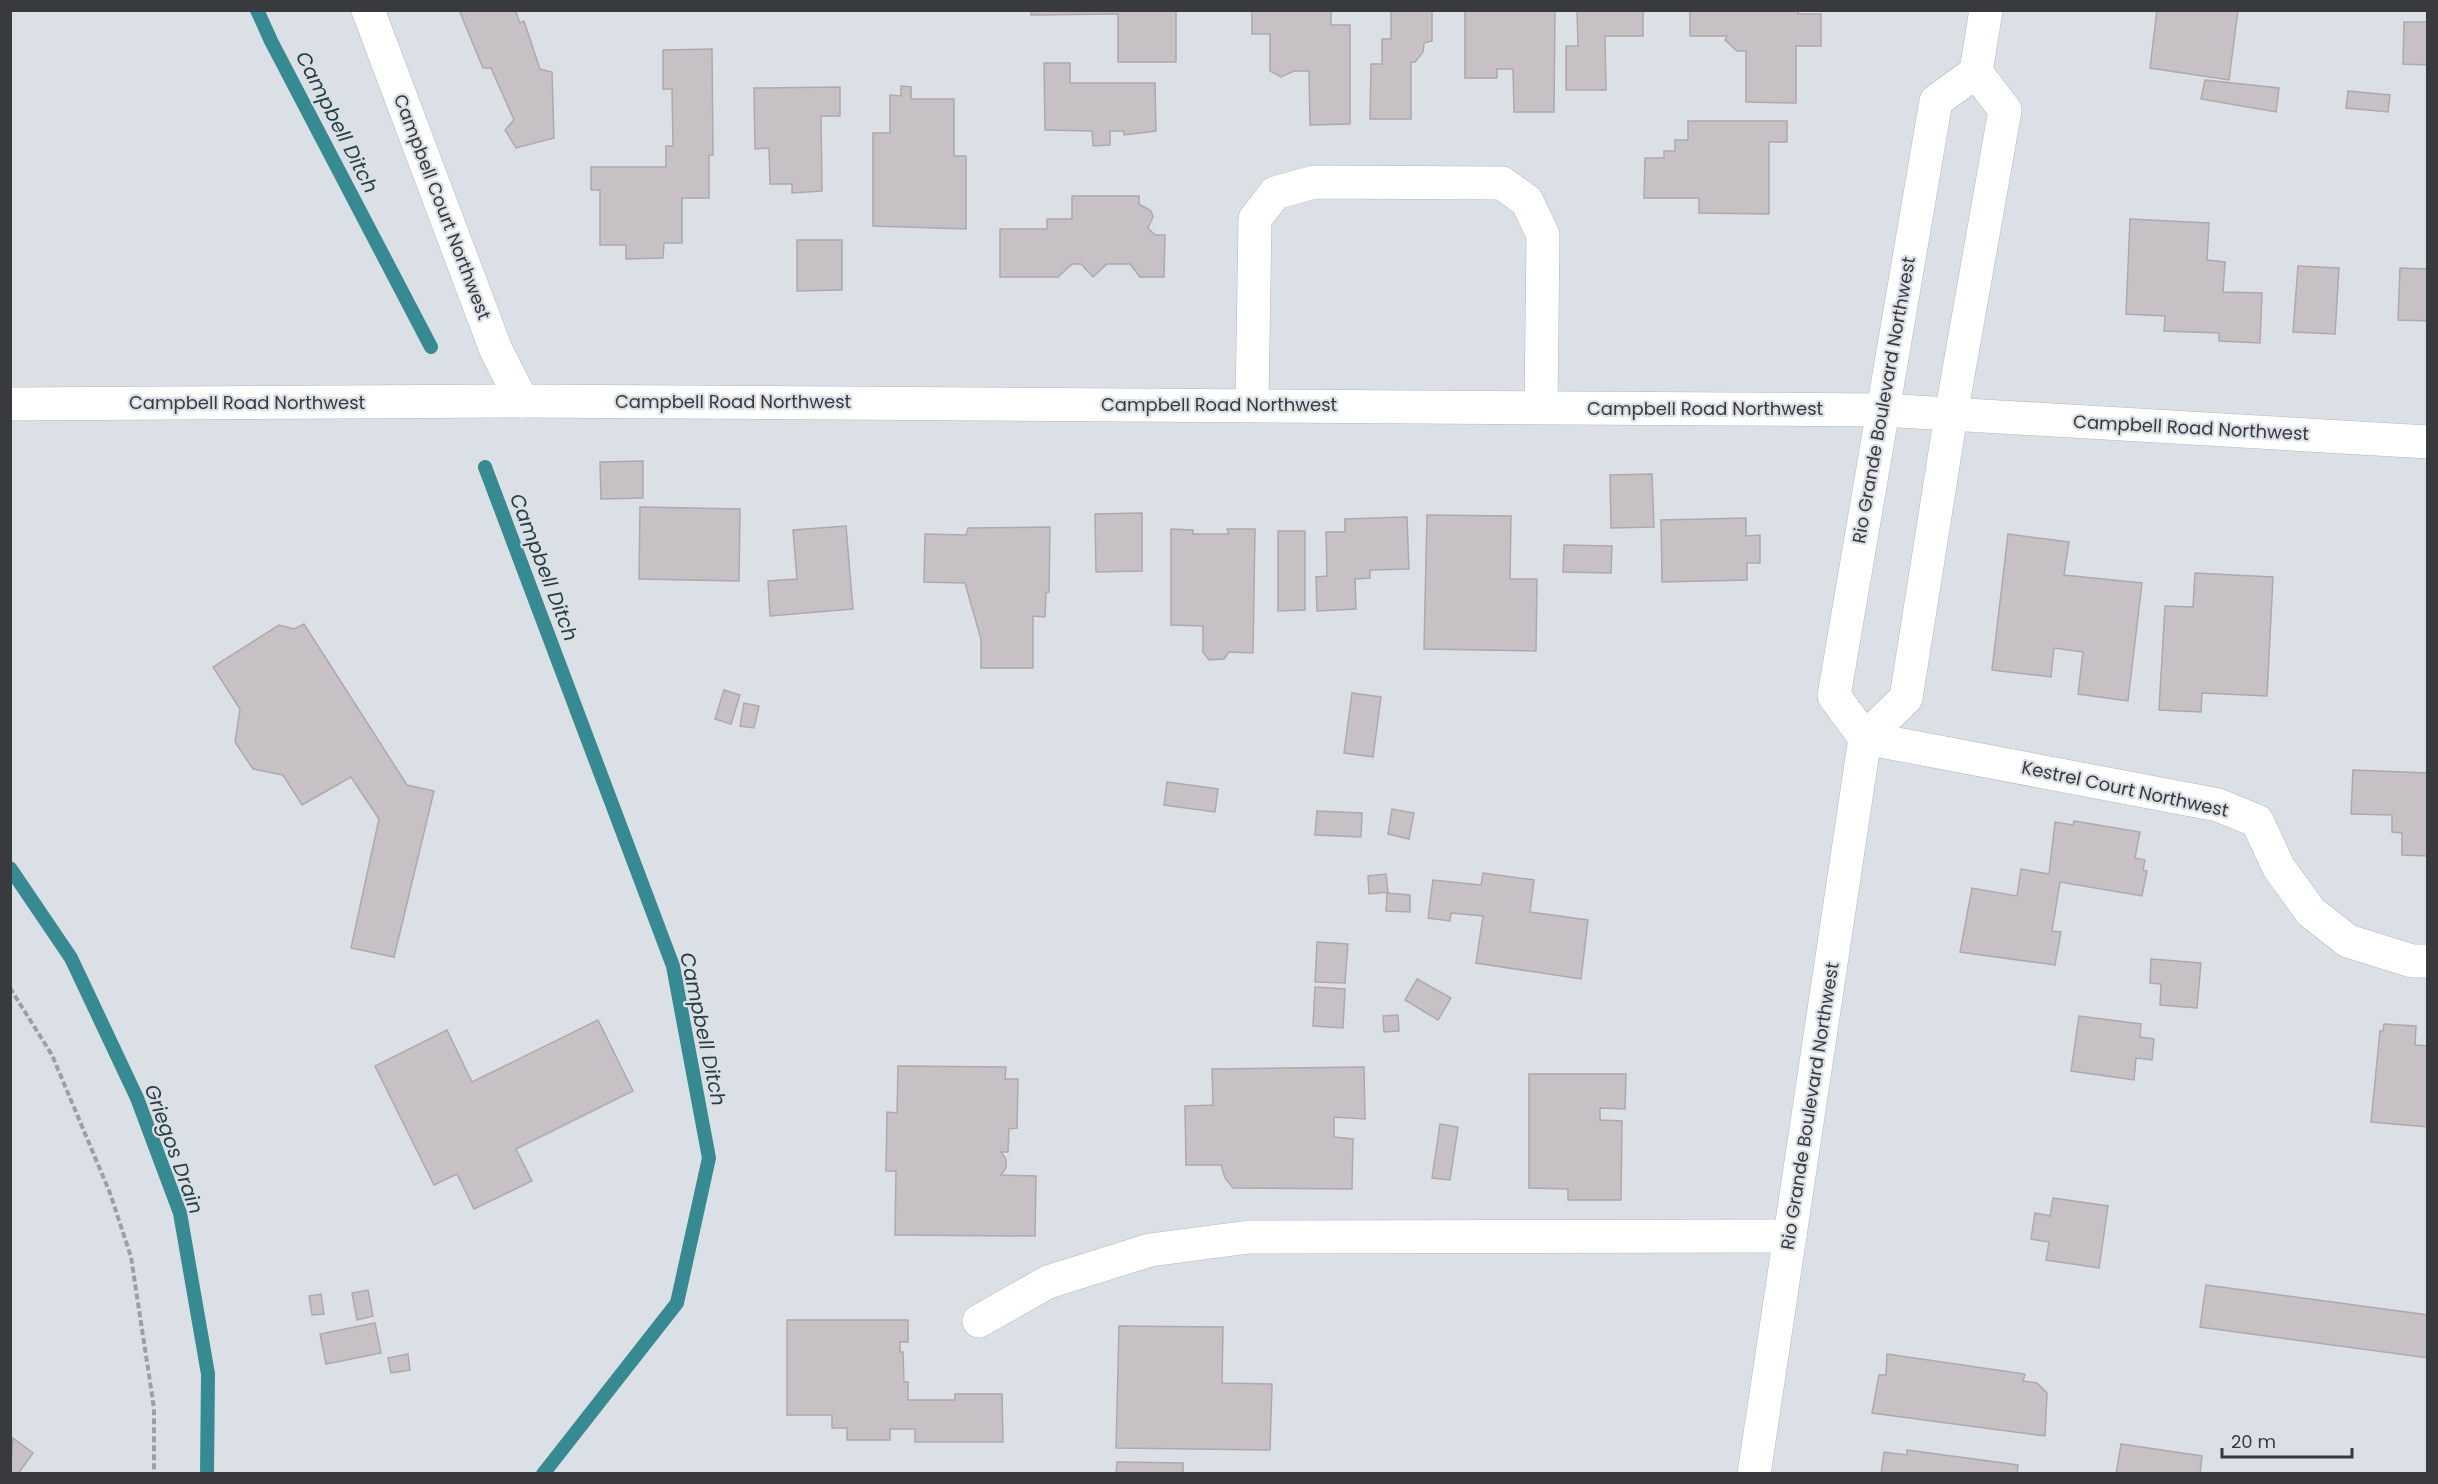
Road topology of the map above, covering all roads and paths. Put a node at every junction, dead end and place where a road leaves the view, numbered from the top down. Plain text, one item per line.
1 (368, 10) edge
2 (1986, 10) edge
3 (1976, 72) junction
4 (522, 401) junction
5 (10, 404) edge
6 (1252, 405) junction
7 (1541, 407) junction
8 (1882, 410) junction
9 (1951, 415) junction
10 (2427, 442) edge
11 (1865, 738) junction
12 (2427, 961) edge
13 (10, 988) edge
14 (1790, 1236) junction
15 (979, 1321) dead end
16 (154, 1473) edge
17 (1754, 1473) edge

1 - 4 street, Campbell Court Northwest
2 - 3 street
3 - 8 street, Rio Grande Boulevard Northwest
3 - 9 street
4 - 5 street, Campbell Road Northwest
4 - 6 street, Campbell Road Northwest
6 - 7 street, Campbell Road Northwest
6 - 7 street
7 - 8 street, Campbell Road Northwest
8 - 9 street, Campbell Road Northwest
8 - 11 street, Rio Grande Boulevard Northwest
9 - 10 street, Campbell Road Northwest
9 - 11 street
11 - 12 street, Kestrel Court Northwest
11 - 14 street, Rio Grande Boulevard Northwest
13 - 16 path
14 - 15 street
14 - 17 street, Rio Grande Boulevard Northwest

